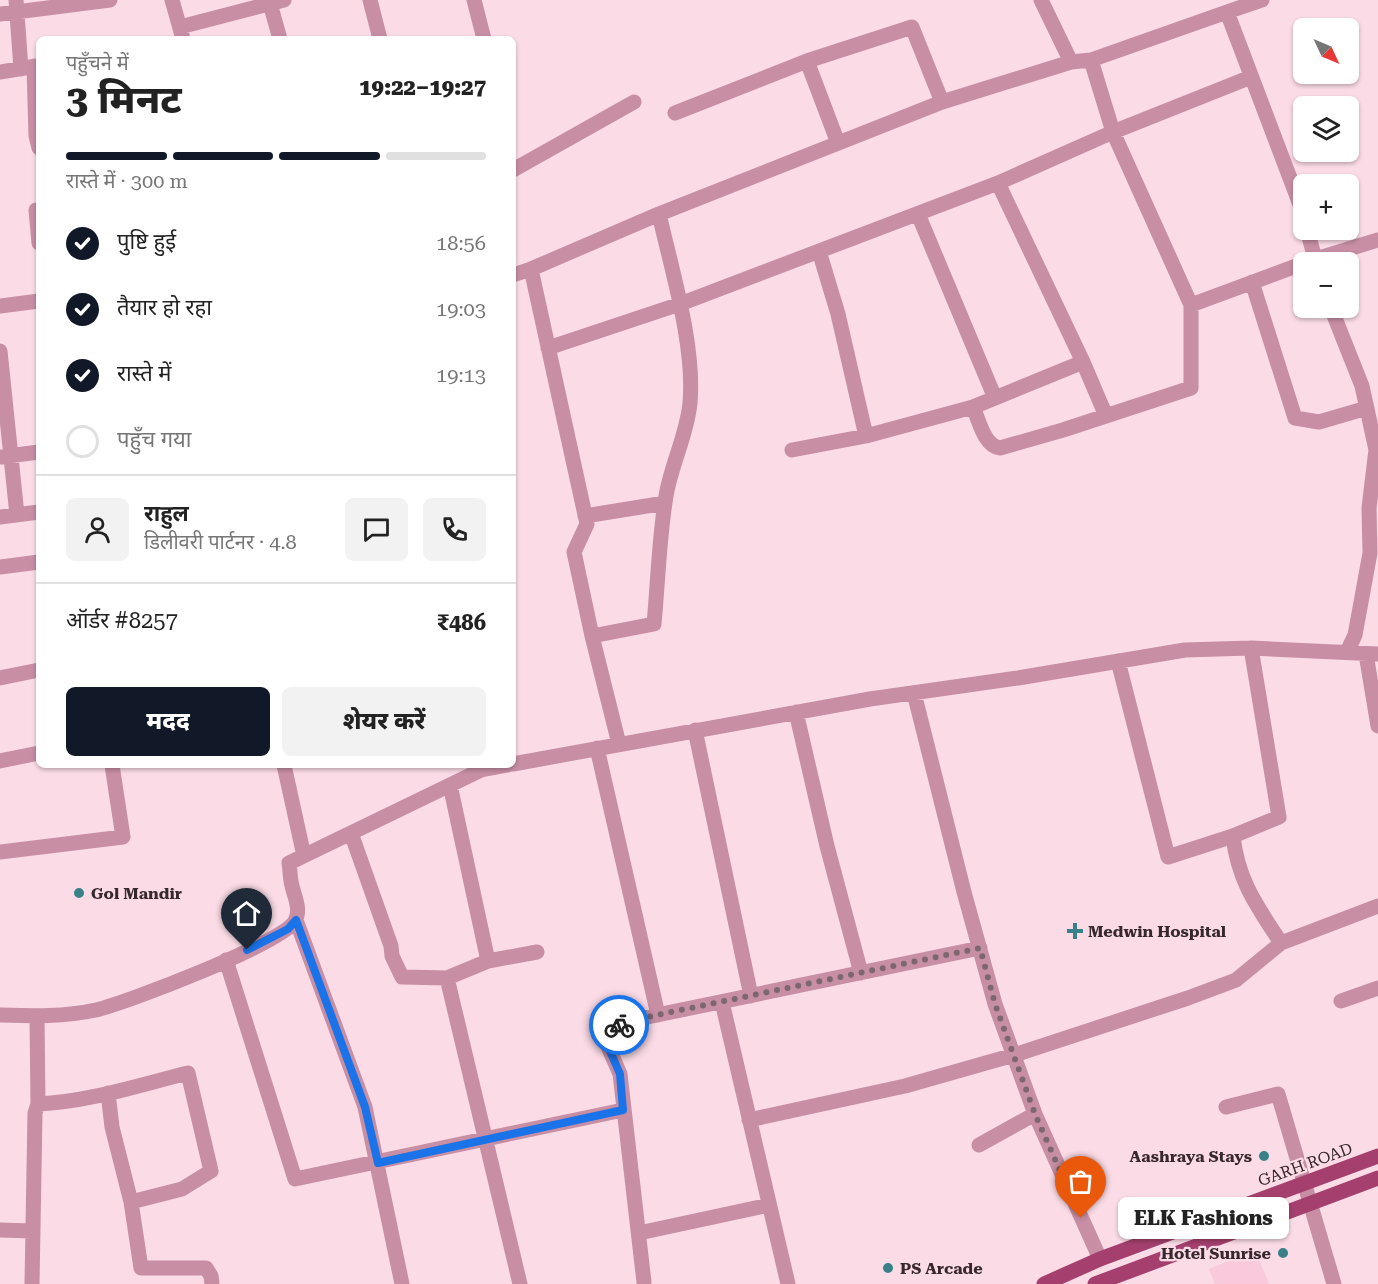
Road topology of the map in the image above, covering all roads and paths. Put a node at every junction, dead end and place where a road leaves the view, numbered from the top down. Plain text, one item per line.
1 (110, 0) edge
2 (172, 0) edge
3 (370, 0) edge
4 (474, 0) edge
5 (1041, 0) edge
6 (1262, 0) edge
7 (274, 1) edge
8 (17, 5) edge
9 (1227, 12) junction
10 (0, 14) edge
11 (182, 33) edge
12 (280, 36) edge
13 (379, 36) edge
14 (483, 36) edge
15 (1091, 60) junction
16 (807, 61) junction
17 (1071, 62) junction
18 (31, 67) edge
19 (0, 72) edge
20 (1251, 77) junction
21 (634, 102) dead end
22 (942, 102) junction
23 (675, 113) dead end
24 (1113, 132) junction
25 (36, 136) edge
26 (838, 143) junction
27 (516, 168) edge
28 (998, 183) junction
29 (1293, 186) edge
30 (659, 214) junction
31 (918, 214) junction
32 (1378, 240) edge
33 (819, 251) junction
34 (1341, 252) edge
35 (1293, 268) edge
36 (531, 269) junction
37 (516, 274) edge
38 (1252, 282) junction
39 (36, 301) edge
40 (680, 304) junction
41 (1191, 305) junction
42 (0, 306) edge
43 (1335, 318) edge
44 (548, 348) junction
45 (0, 351) edge
46 (1083, 362) junction
47 (995, 398) junction
48 (973, 407) junction
49 (1367, 408) junction
50 (1106, 416) junction
51 (866, 436) junction
52 (792, 450) dead end
53 (36, 452) edge
54 (5, 456) edge
55 (665, 503) junction
56 (36, 512) edge
57 (17, 515) junction
58 (585, 516) junction
59 (0, 517) edge
60 (36, 562) edge
61 (0, 567) edge
62 (592, 636) junction
63 (1251, 648) junction
64 (1347, 652) junction
65 (1372, 654) edge
66 (1118, 662) junction
67 (36, 671) edge
68 (0, 678) edge
69 (914, 693) junction
70 (796, 712) junction
71 (1378, 726) edge
72 (695, 730) junction
73 (619, 744) junction
74 (597, 748) junction
75 (36, 754) edge
76 (0, 761) edge
77 (516, 763) edge
78 (112, 768) edge
79 (285, 768) edge
80 (479, 768) edge
81 (450, 785) junction
82 (351, 833) junction
83 (1233, 836) junction
84 (0, 852) edge
85 (304, 856) junction
86 (1378, 906) edge
87 (296, 920) junction
88 (1281, 943) junction
89 (980, 948) junction
90 (537, 952) dead end
91 (226, 960) junction
92 (488, 961) junction
93 (861, 973) junction
94 (447, 978) junction
95 (1378, 988) edge
96 (751, 996) junction
97 (1341, 1000) dead end
98 (722, 1002) junction
99 (0, 1015) edge
100 (658, 1015) junction
101 (37, 1016) junction
102 (1014, 1055) junction
103 (108, 1093) junction
104 (38, 1104) junction
105 (1226, 1107) dead end
106 (623, 1110) junction
107 (1035, 1114) junction
108 (749, 1119) junction
109 (486, 1140) junction
110 (979, 1146) dead end
111 (1378, 1156) edge
112 (378, 1163) junction
113 (1378, 1178) edge
114 (1305, 1182) junction
115 (131, 1202) junction
116 (1253, 1202) junction
117 (1312, 1203) junction
118 (769, 1204) junction
119 (1259, 1223) junction
120 (0, 1230) edge
121 (32, 1231) junction
122 (639, 1233) junction
123 (1100, 1259) junction
124 (1060, 1281) edge
125 (644, 1282) dead end
126 (1105, 1282) edge
127 (32, 1284) edge
128 (212, 1284) edge
129 (402, 1284) edge
130 (520, 1284) edge
131 (788, 1284) edge
132 (1044, 1284) edge
133 (1334, 1284) edge

1 - 8 street
2 - 11 street
3 - 13 street
4 - 14 street
5 - 17 street
6 - 9 street
7 - 11 street
7 - 12 street
8 - 10 street
8 - 18 street
9 - 15 street
9 - 20 street
15 - 17 street
15 - 24 street
16 - 22 street
16 - 23 street
16 - 26 street
17 - 22 street
18 - 19 street
18 - 25 street
20 - 24 street
20 - 29 street
21 - 27 street
22 - 26 street
24 - 28 street
24 - 41 street
26 - 30 street
28 - 31 street
28 - 46 street
30 - 36 street
30 - 40 street
31 - 33 street
31 - 47 street
32 - 34 street
33 - 40 street
33 - 51 street
35 - 38 street
36 - 37 street
36 - 44 street
38 - 41 street
38 - 49 street
39 - 42 street
40 - 44 street
40 - 55 street
41 - 50 street
43 - 49 street
44 - 58 street
45 - 54 street
46 - 47 street
46 - 50 street
47 - 48 street
48 - 50 street
48 - 51 street
49 - 64 street
51 - 52 street
53 - 54 street
54 - 57 street
55 - 58 street
55 - 62 street
56 - 57 street
57 - 59 street
58 - 62 street
60 - 61 street
62 - 73 street
63 - 64 street
63 - 66 street
63 - 83 street
64 - 65 street
65 - 71 street
66 - 69 street
66 - 83 street
67 - 68 street
69 - 70 street
69 - 89 street
70 - 72 street
70 - 93 street
72 - 73 street
72 - 96 street
73 - 74 street
74 - 77 street
74 - 100 street
75 - 76 street
78 - 84 street
79 - 85 street
80 - 81 street
81 - 82 street
81 - 92 street
82 - 85 street
82 - 94 street
83 - 88 street
85 - 87 street
86 - 88 street
87 - 91 street
87 - 112 street
88 - 102 street
89 - 93 street
89 - 102 street
90 - 92 street
91 - 101 street
91 - 112 street
92 - 94 street
93 - 96 street
94 - 109 street
95 - 97 street
96 - 98 street
98 - 100 street
98 - 108 street
99 - 101 street
100 - 106 street
101 - 104 street
102 - 107 street
102 - 108 street
103 - 104 street
103 - 115 street
103 - 115 street
104 - 121 street
105 - 114 street
106 - 109 street
106 - 122 street
107 - 110 street
107 - 123 street
108 - 118 street
109 - 112 street
109 - 130 street
111 - 114 main road, GARH ROAD
112 - 129 street
113 - 117 main road
114 - 116 main road, GARH ROAD
114 - 117 street
115 - 128 street
116 - 119 main road
116 - 123 main road, GARH ROAD
117 - 119 main road
117 - 133 street
118 - 122 street
118 - 131 street
119 - 126 main road
120 - 121 street
121 - 127 street
122 - 125 street
123 - 124 main road, GARH ROAD
124 - 132 main road, GARH ROAD

